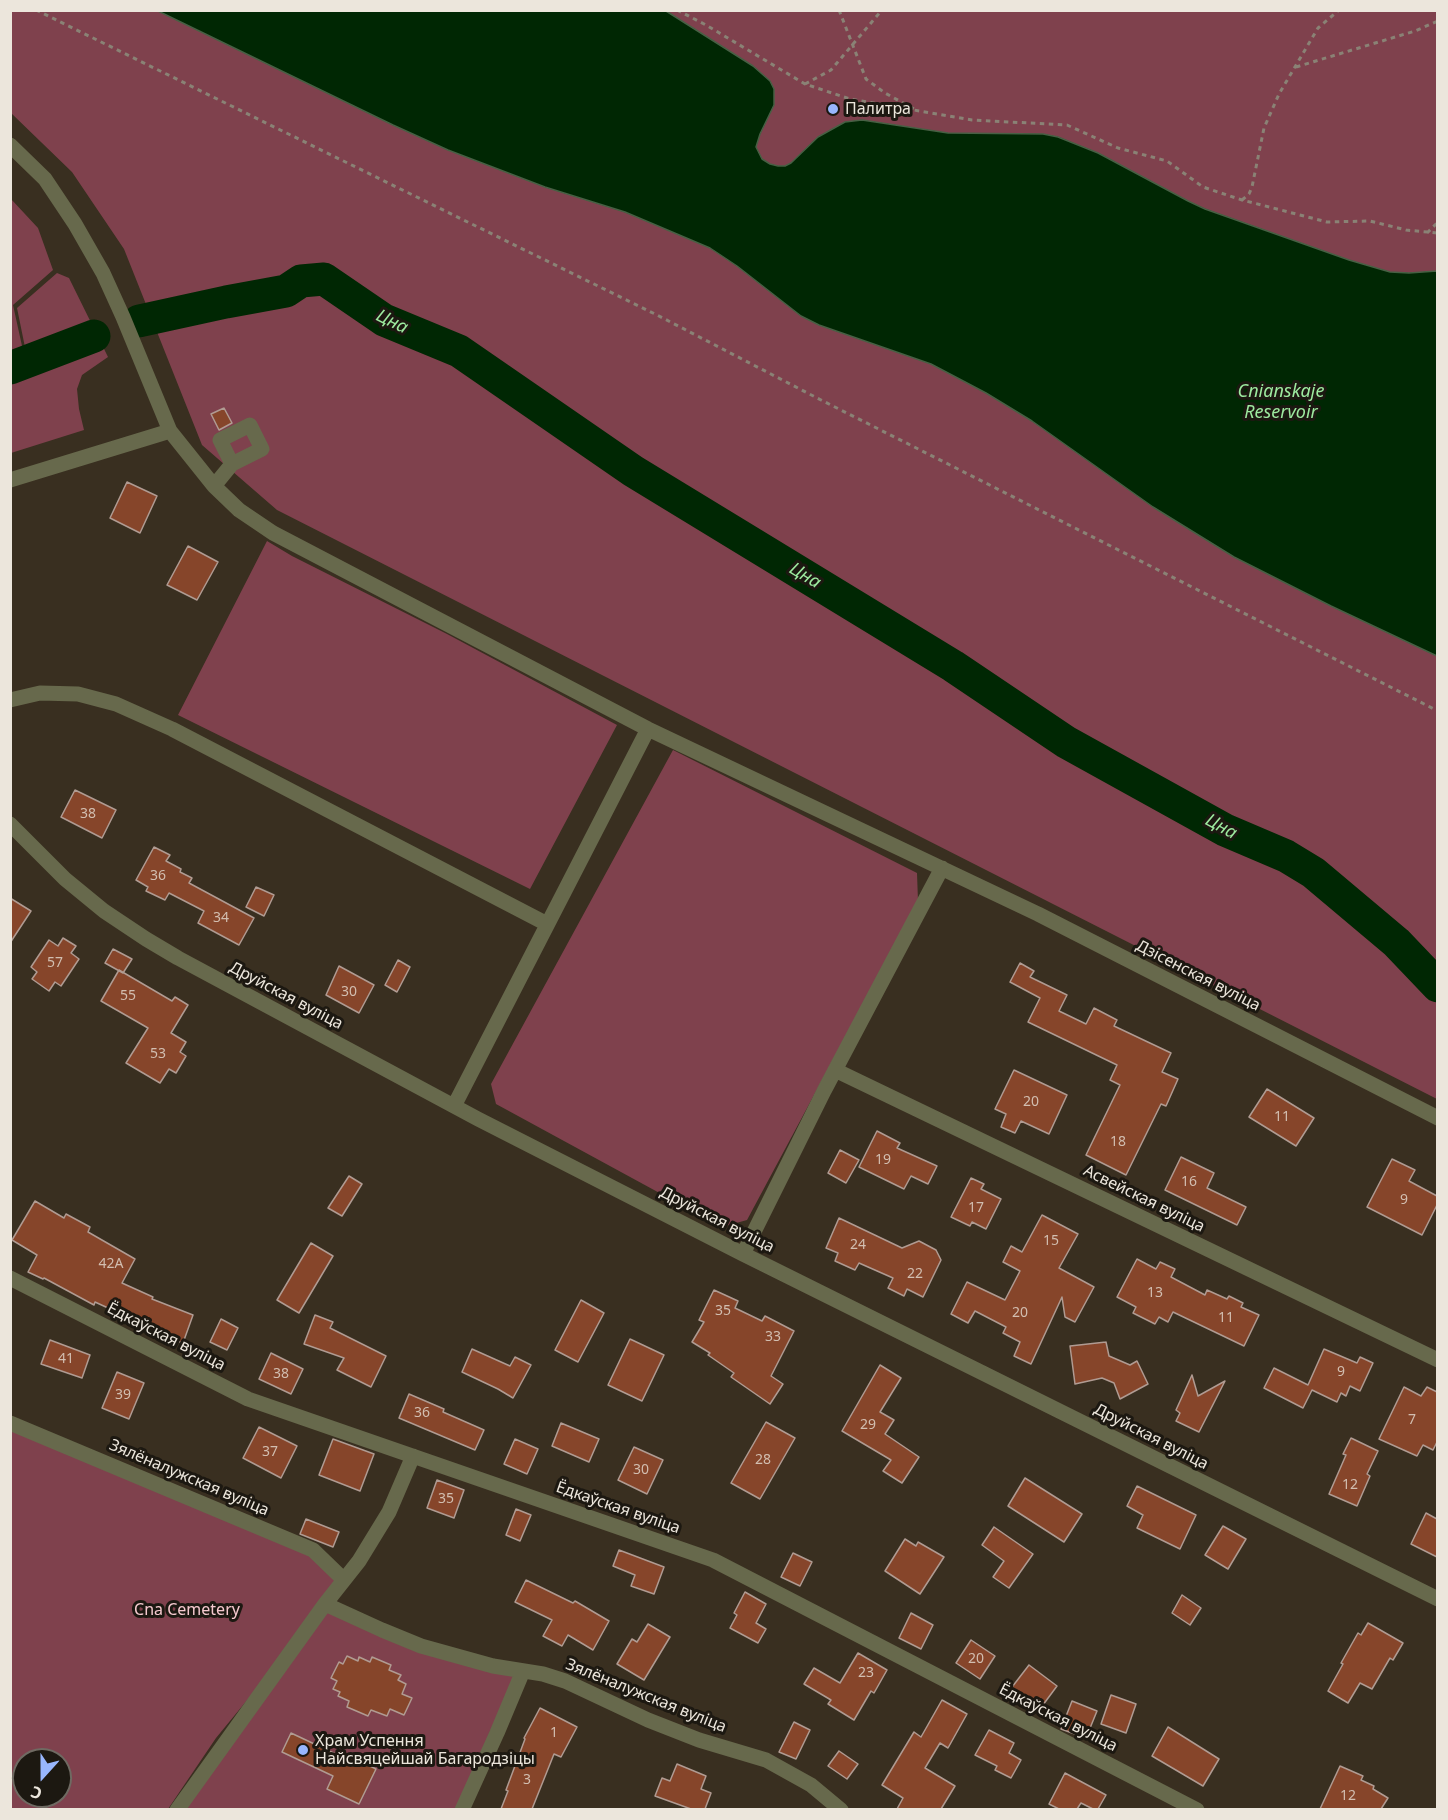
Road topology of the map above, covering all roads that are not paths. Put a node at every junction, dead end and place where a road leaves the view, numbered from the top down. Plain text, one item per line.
1 (10, 145) edge
2 (170, 431) junction
3 (232, 464) dead end
4 (10, 480) edge
5 (214, 486) junction
6 (10, 700) edge
7 (648, 729) junction
8 (10, 824) edge
9 (942, 868) junction
10 (547, 924) junction
11 (835, 1070) junction
12 (453, 1106) junction
13 (1437, 1118) edge
14 (743, 1254) junction
15 (10, 1278) edge
16 (1437, 1360) edge
17 (10, 1423) edge
18 (413, 1456) junction
19 (344, 1580) junction
20 (1437, 1599) edge
21 (325, 1604) junction
22 (523, 1671) junction
23 (177, 1809) edge
24 (462, 1809) edge
25 (841, 1809) edge
26 (1197, 1809) edge

1 - 2 street, Дзісенская вуліца
2 - 4 street
2 - 5 street, Дзісенская вуліца
3 - 5 street
5 - 7 street, Дзісенская вуліца
6 - 10 street
7 - 9 street, Дзісенская вуліца
7 - 10 street
8 - 12 street, Друйская вуліца
9 - 11 street
9 - 13 street, Дзісенская вуліца
10 - 12 street
11 - 14 street
11 - 16 street, Асвейская вуліца
12 - 14 street, Друйская вуліца
14 - 20 street, Друйская вуліца
15 - 18 street, Ёдкаўская вуліца
17 - 19 street, Зялёналужская вуліца
18 - 19 street
18 - 26 street, Ёдкаўская вуліца
19 - 21 street
21 - 22 street, Зялёналужская вуліца
21 - 23 street
22 - 24 street
22 - 25 street, Зялёналужская вуліца

